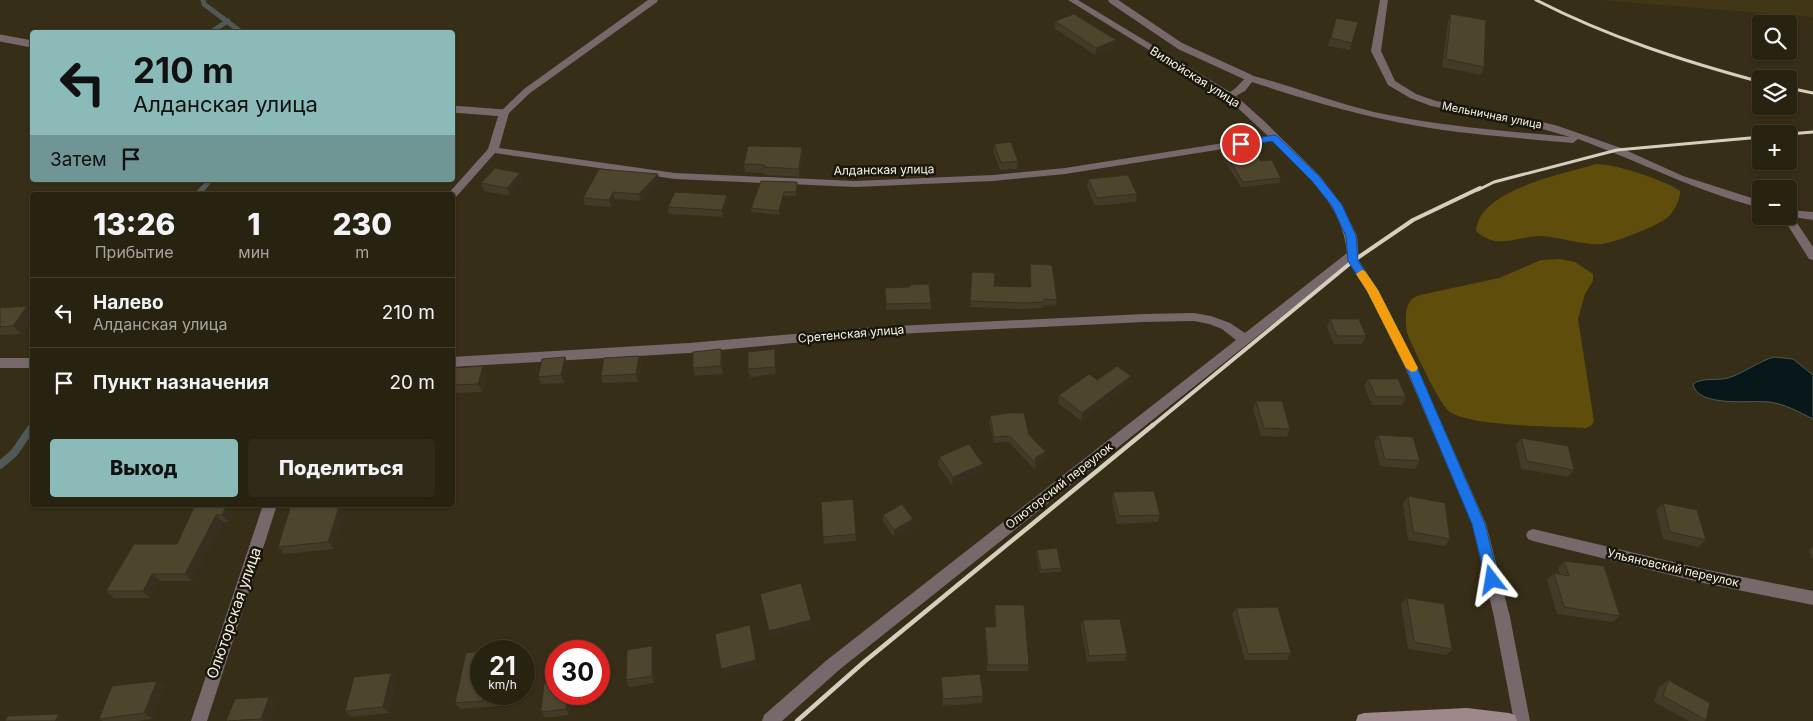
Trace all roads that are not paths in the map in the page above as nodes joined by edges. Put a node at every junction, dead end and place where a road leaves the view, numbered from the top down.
1 (654, 0) edge
2 (1072, 0) edge
3 (1112, 0) edge
4 (1384, 0) edge
5 (0, 38) edge
6 (30, 44) edge
7 (1250, 78) junction
8 (1230, 96) junction
9 (455, 109) edge
10 (504, 113) junction
11 (1274, 138) junction
12 (1590, 141) junction
13 (493, 150) junction
14 (455, 192) edge
15 (1752, 203) edge
16 (1797, 215) edge
17 (1813, 216) edge
18 (1794, 225) edge
19 (1353, 254) junction
20 (1813, 256) edge
21 (1244, 339) junction
22 (455, 362) edge
23 (0, 363) edge
24 (30, 363) edge
25 (269, 507) edge
26 (1533, 535) dead end
27 (1813, 598) edge
28 (199, 721) edge
29 (770, 721) edge
30 (1364, 721) edge
31 (1509, 721) edge
32 (1522, 721) edge

1 - 10 lane
2 - 8 street, Вилюйская улица
3 - 7 lane
4 - 12 street, Мельничная улица
5 - 6 lane
7 - 8 street
7 - 12 street
8 - 11 street, Вилюйская улица
9 - 10 lane
10 - 13 street
11 - 13 street, Алданская улица
11 - 19 street, Вилюйская улица
12 - 15 street, Мельничная улица
13 - 14 street
16 - 17 street
18 - 20 street
19 - 21 street, Олюторский переулок
19 - 32 street, Вилюйская улица
21 - 22 street, Сретенская улица
21 - 29 street, Олюторский переулок
23 - 24 street
25 - 28 street, Олюторская улица
26 - 27 street, Ульяновский переулок
30 - 31 street

